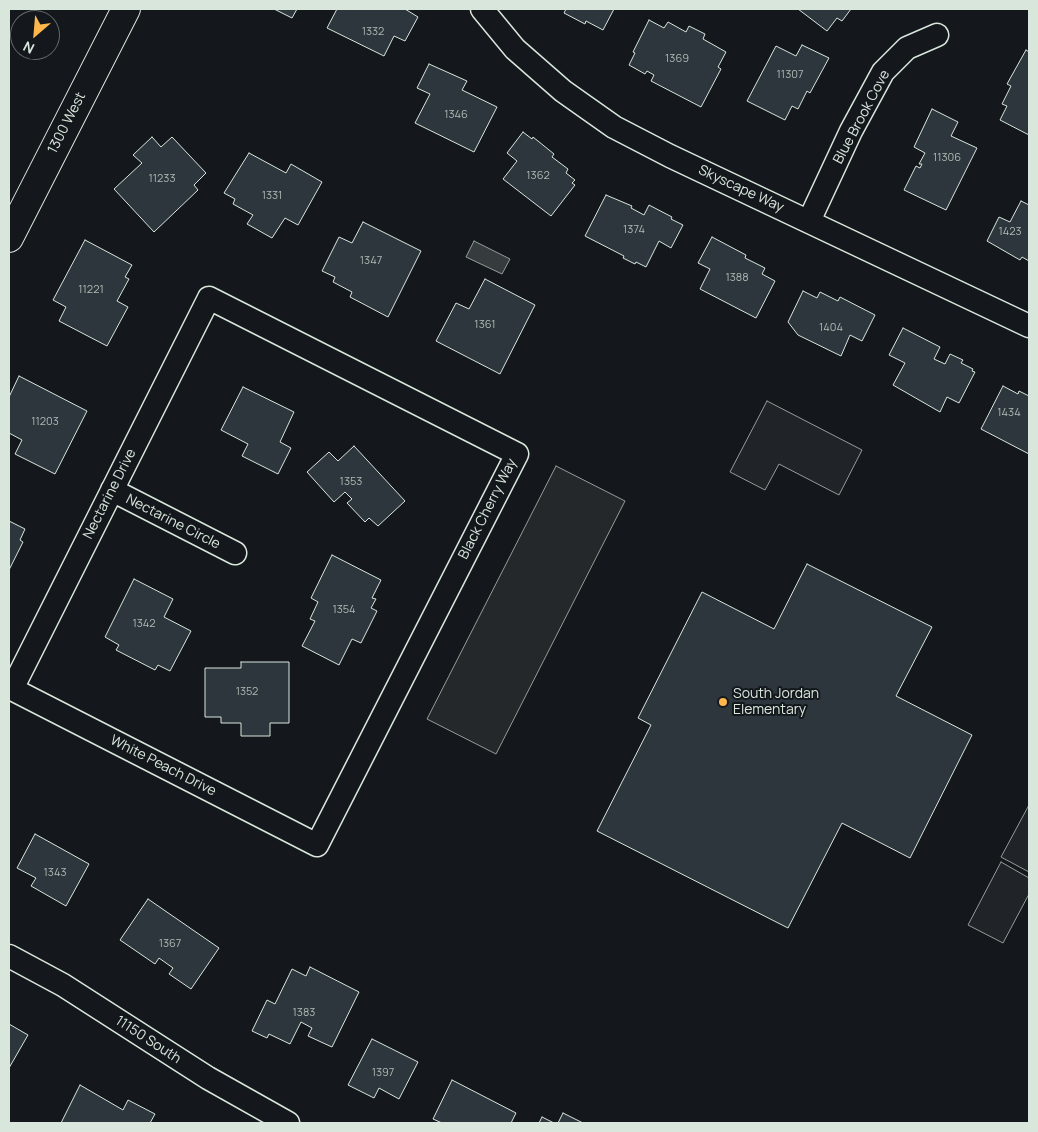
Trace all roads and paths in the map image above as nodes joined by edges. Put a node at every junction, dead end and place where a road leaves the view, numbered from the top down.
1 (126, 9) edge
2 (482, 9) edge
3 (937, 35) dead end
4 (809, 221) junction
5 (9, 238) edge
6 (209, 298) joint
7 (1029, 326) edge
8 (112, 490) junction
9 (234, 553) dead end
10 (10, 688) edge
11 (317, 845) joint
12 (9, 956) edge
13 (288, 1123) edge

1 - 5 street, 1300 West
2 - 4 street, Skyscape Way
3 - 4 street, Blue Brook Cove
4 - 7 street, Skyscape Way
6 - 8 street, Nectarine Drive
6 - 11 street, Black Cherry Way
8 - 9 street, Nectarine Circle
8 - 10 street, Nectarine Drive
10 - 11 street, White Peach Drive
12 - 13 street, 11150 South

